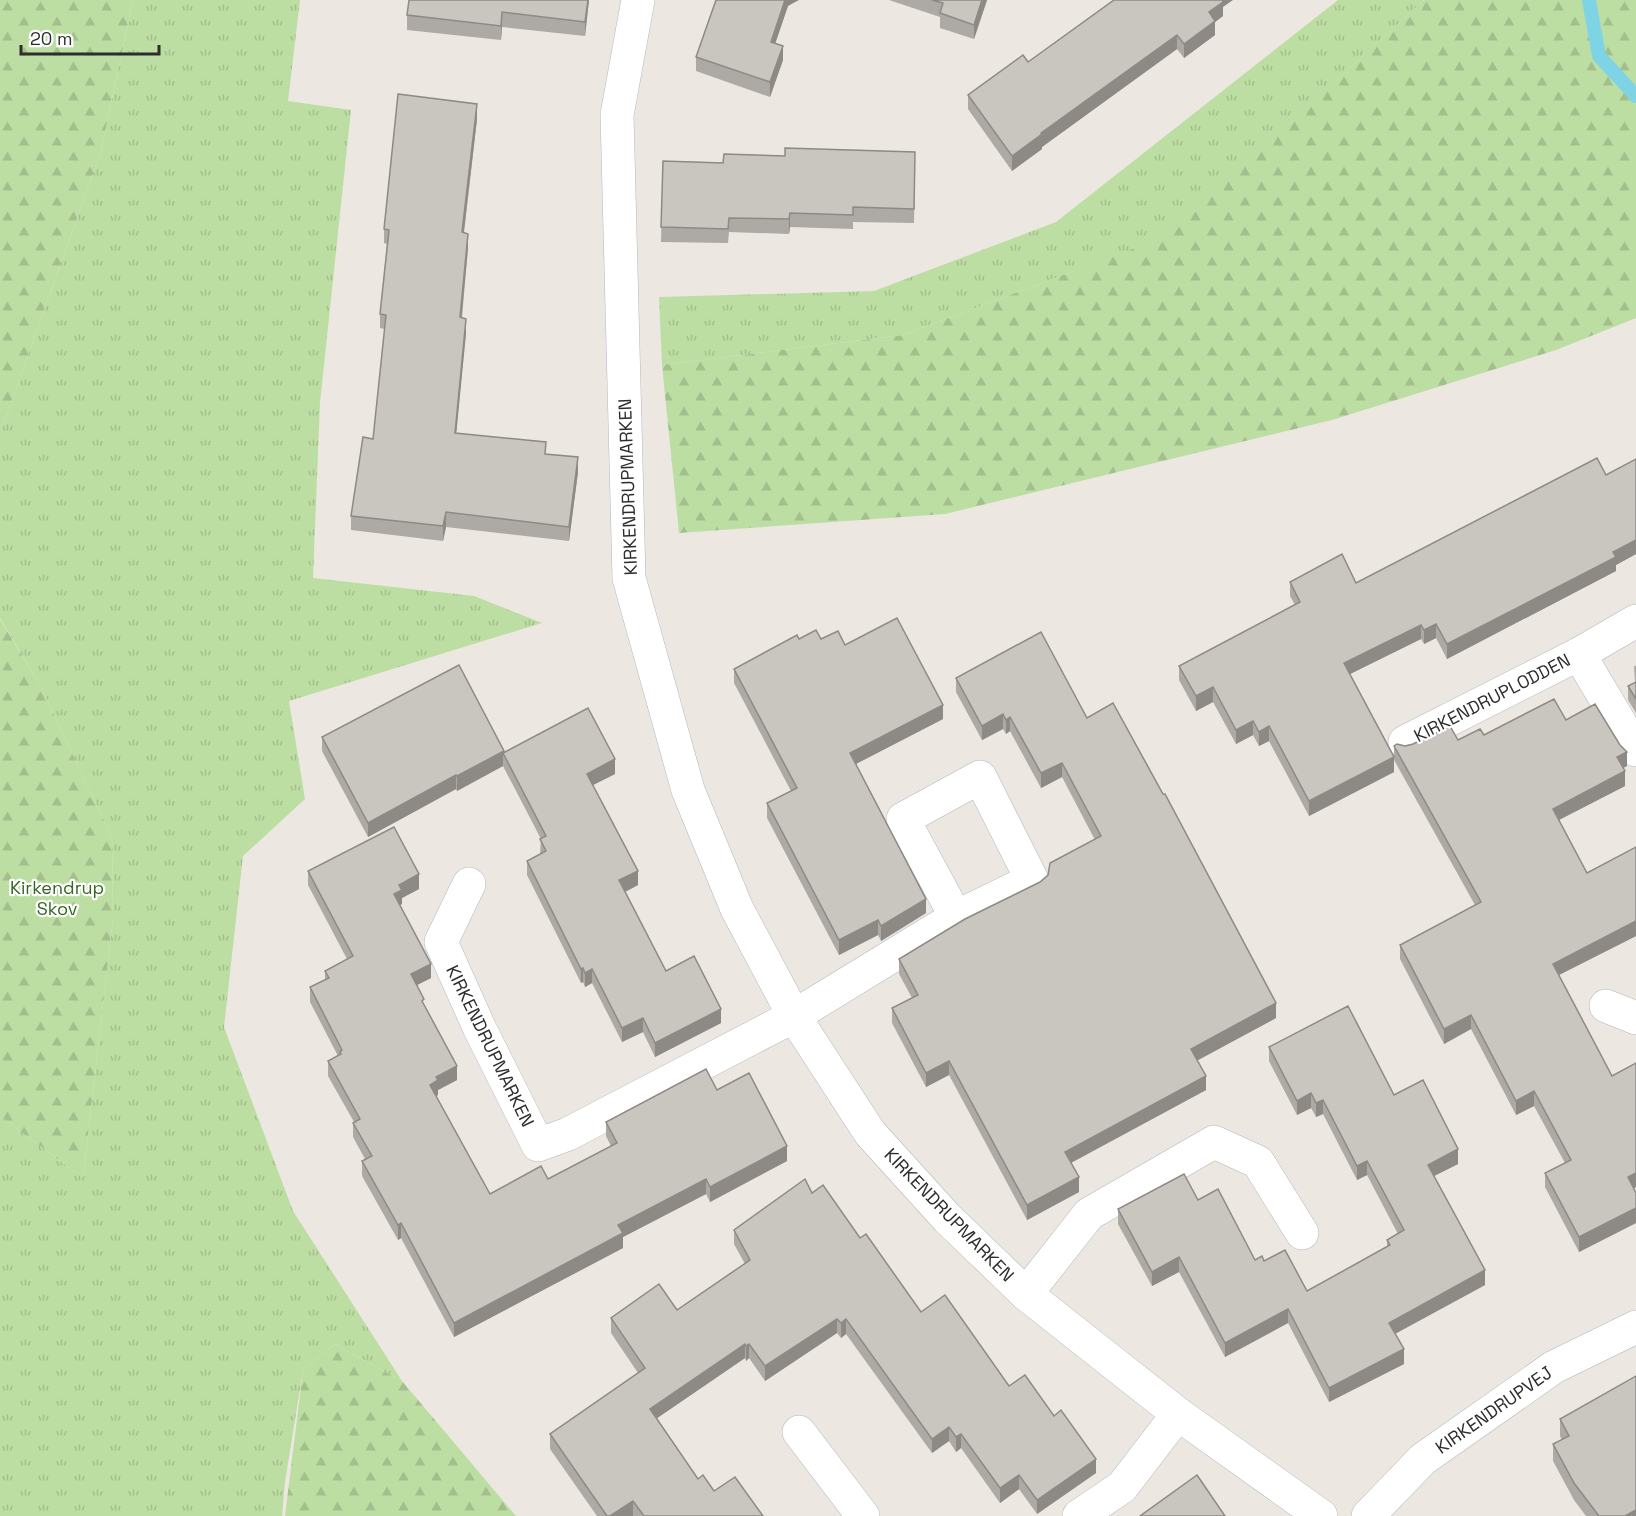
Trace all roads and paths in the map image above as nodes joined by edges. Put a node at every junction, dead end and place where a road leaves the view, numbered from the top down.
1 (638, 0) edge
2 (1636, 621) edge
3 (1579, 654) junction
4 (1404, 742) dead end
5 (1636, 750) edge
6 (469, 884) dead end
7 (956, 917) dead end
8 (1606, 1006) dead end
9 (794, 1016) junction
10 (1636, 1018) edge
11 (1302, 1233) dead end
12 (1026, 1294) junction
13 (1636, 1327) edge
14 (1178, 1414) junction
15 (799, 1432) dead end
16 (863, 1516) edge
17 (1079, 1516) edge
18 (1321, 1516) edge
19 (1368, 1516) edge

1 - 9 street, KIRKENDRUPMARKEN
2 - 3 street, KIRKENDRUPLODDEN
3 - 4 street, KIRKENDRUPLODDEN
3 - 5 street, KIRKENDRUPLODDEN
6 - 9 street, KIRKENDRUPMARKEN
7 - 9 street, KIRKENDRUPMARKEN
8 - 10 street
9 - 12 street, KIRKENDRUPMARKEN
11 - 12 street, KIRKENDRUPMARKEN
12 - 14 street, KIRKENDRUPMARKEN
13 - 19 street, KIRKENDRUPVEJ
14 - 17 street
14 - 18 street, KIRKENDRUPMARKEN
15 - 16 street

